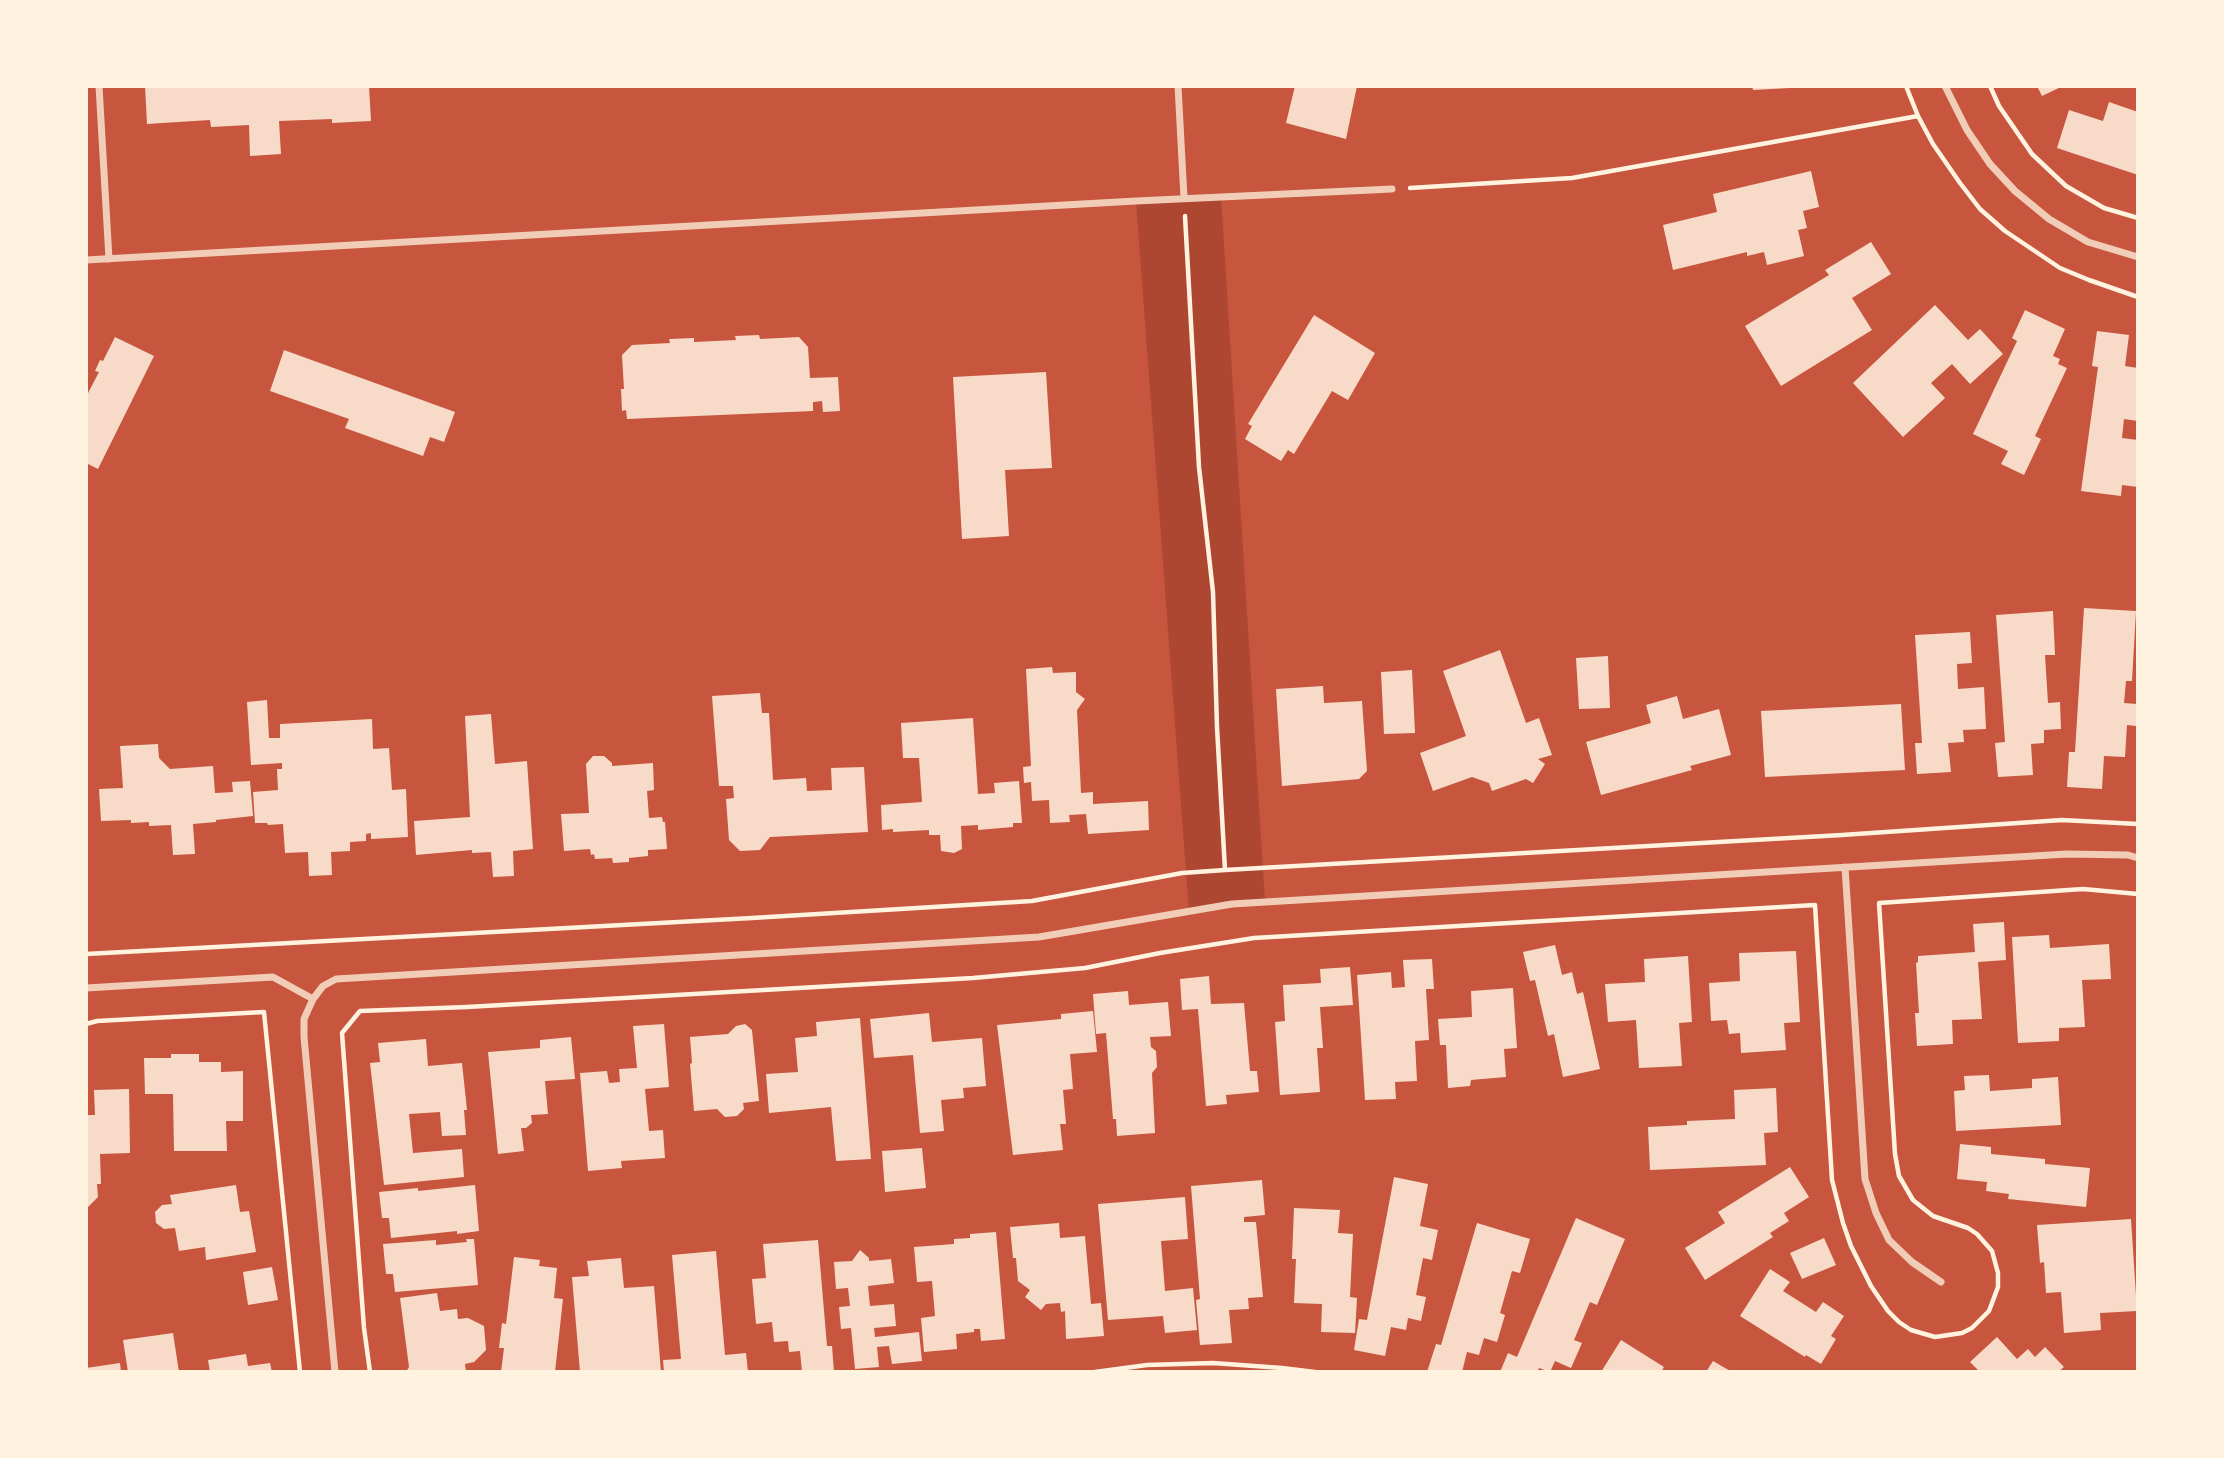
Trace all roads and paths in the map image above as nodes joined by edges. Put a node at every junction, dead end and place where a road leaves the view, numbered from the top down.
1 (99, 86) edge
2 (1178, 86) edge
3 (1906, 86) edge
4 (1945, 86) edge
5 (1990, 86) edge
6 (1918, 116) junction
7 (1392, 189) joint
8 (1184, 198) junction
9 (2138, 218) edge
10 (2138, 257) edge
11 (109, 259) junction
12 (86, 260) edge
13 (2138, 297) edge
14 (2138, 824) edge
15 (2138, 858) edge
16 (1845, 867) junction
17 (1225, 870) junction
18 (2138, 894) edge
19 (1879, 902) dead end
20 (1815, 905) dead end
21 (86, 954) edge
22 (86, 988) edge
23 (313, 999) junction
24 (86, 1024) edge
25 (1941, 1282) dead end
26 (300, 1372) edge
27 (335, 1372) edge
28 (370, 1372) edge
29 (1095, 1372) edge
30 (1315, 1372) edge

1 - 11 street
2 - 8 street
3 - 6 path
4 - 10 street
5 - 9 path
6 - 7 path
6 - 13 path
7 - 8 street
8 - 11 street
8 - 17 path
11 - 12 street
14 - 17 path
15 - 16 street
16 - 23 street
16 - 25 street
17 - 21 path
18 - 19 path
20 - 28 path
22 - 23 street
23 - 27 street
24 - 26 path
29 - 30 path

